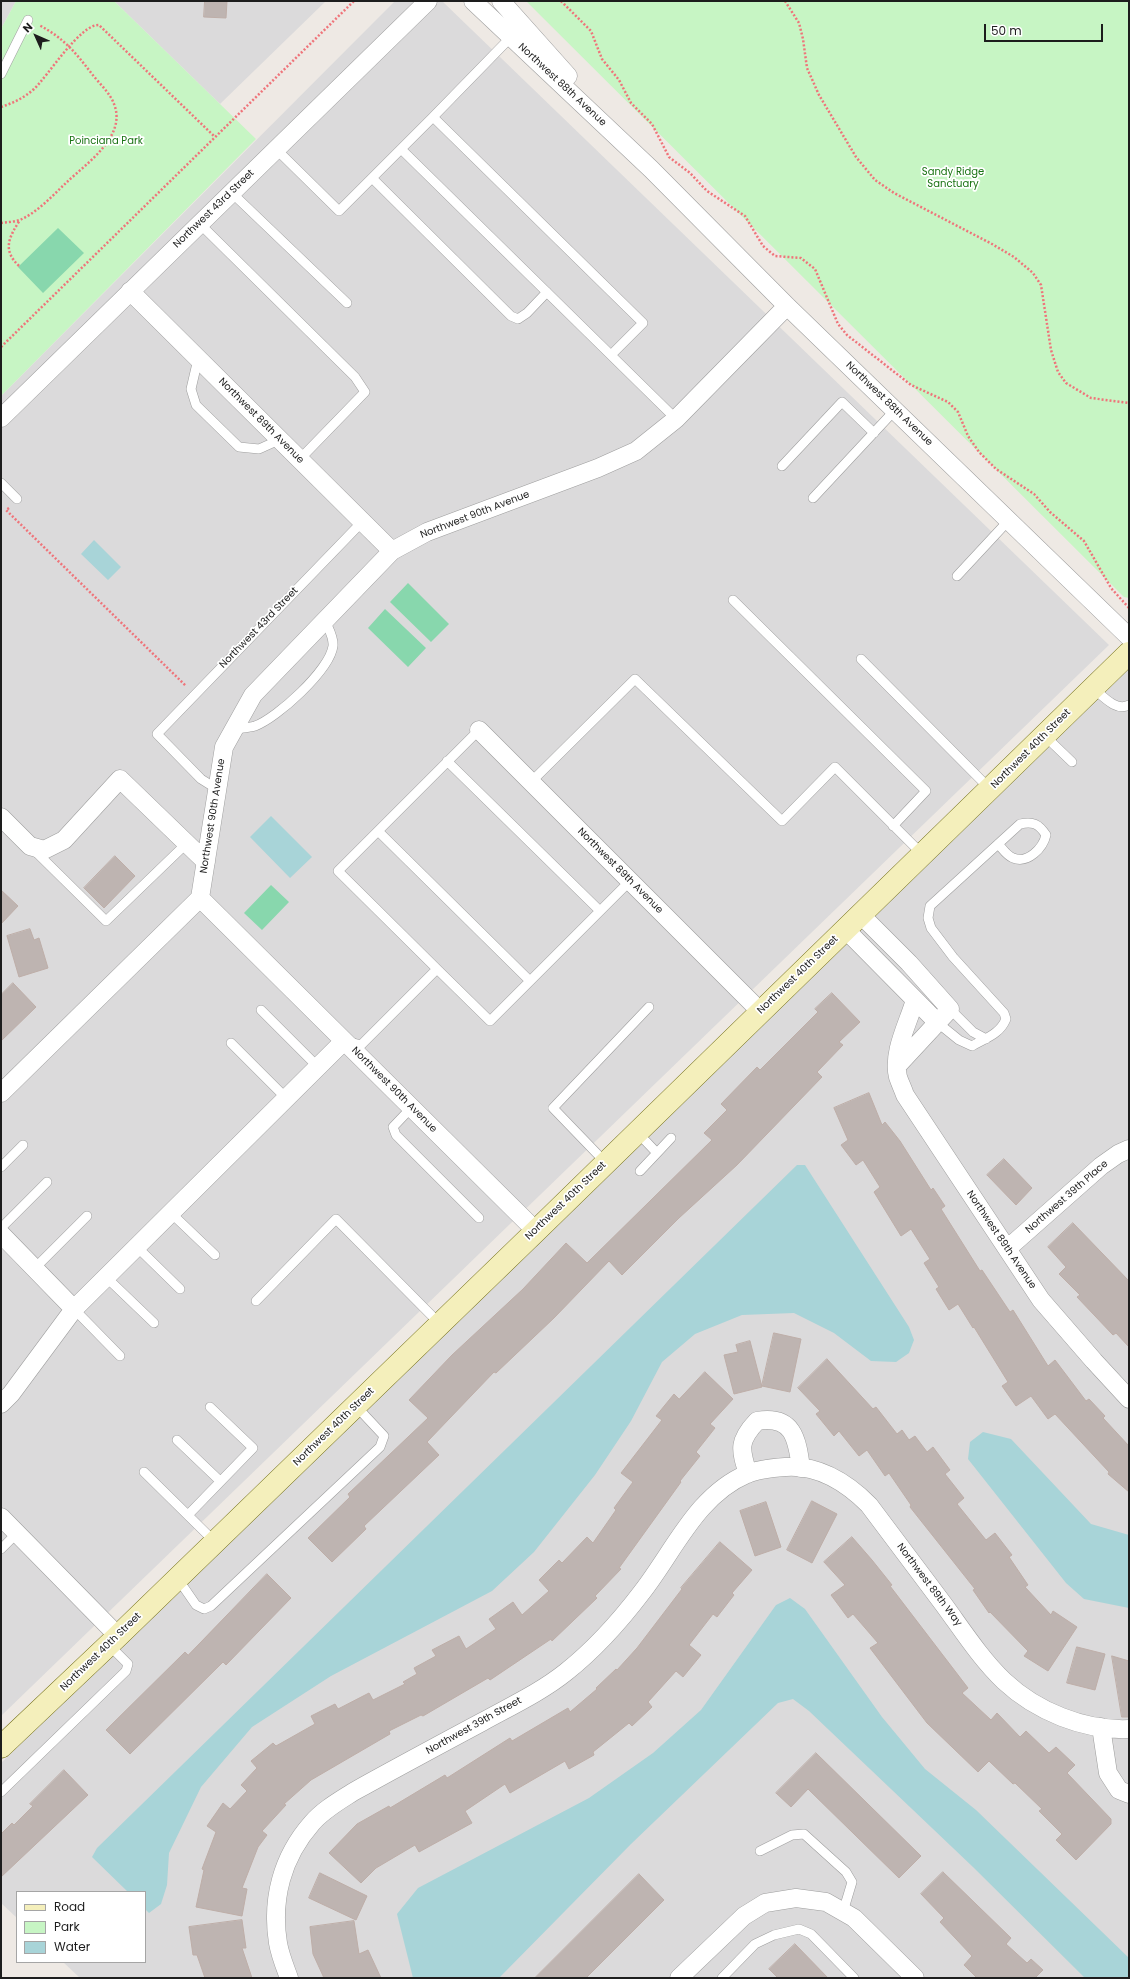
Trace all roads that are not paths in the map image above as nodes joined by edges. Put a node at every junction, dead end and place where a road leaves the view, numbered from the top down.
1 (428, 1) edge
2 (473, 1) edge
3 (501, 1) edge
4 (28, 20) road end
5 (511, 36) junction
6 (1, 74) edge
7 (433, 117) junction
8 (276, 149) junction
9 (401, 149) junction
10 (651, 169) junction
11 (372, 178) junction
12 (232, 193) junction
13 (200, 224) junction
14 (130, 291) junction
15 (547, 292) junction
16 (347, 304) dead end
17 (787, 306) junction
18 (611, 355) junction
19 (198, 359) junction
20 (896, 410) junction
21 (1, 418) edge
22 (676, 419) junction
23 (874, 433) junction
24 (279, 440) junction
25 (299, 460) junction
26 (782, 466) dead end
27 (1, 483) edge
28 (813, 498) dead end
29 (17, 499) road end
30 (1009, 520) junction
31 (362, 522) junction
32 (392, 551) junction
33 (956, 576) dead end
34 (733, 600) dead end
35 (325, 620) junction
36 (1129, 637) edge
37 (1129, 653) edge
38 (860, 659) dead end
39 (1093, 688) junction
40 (1129, 705) edge
41 (233, 729) junction
42 (479, 730) joint
43 (1044, 736) junction
44 (447, 761) junction
45 (1072, 762) dead end
46 (531, 782) junction
47 (217, 789) junction
48 (990, 789) junction
49 (1, 817) edge
50 (893, 826) junction
51 (378, 831) junction
52 (187, 843) junction
53 (998, 844) junction
54 (30, 846) junction
55 (922, 854) junction
56 (206, 862) junction
57 (630, 881) junction
58 (200, 898) junction
59 (600, 911) junction
60 (860, 914) junction
61 (845, 929) junction
62 (437, 970) junction
63 (530, 981) junction
64 (915, 1000) junction
65 (649, 1007) dead end
66 (950, 1009) junction
67 (261, 1010) dead end
68 (761, 1012) junction
69 (938, 1023) junction
70 (986, 1038) junction
71 (344, 1041) junction
72 (231, 1043) dead end
73 (898, 1065) junction
74 (318, 1067) junction
75 (1, 1093) edge
76 (286, 1098) junction
77 (412, 1107) junction
78 (637, 1132) junction
79 (671, 1138) dead end
80 (23, 1145) dead end
81 (1129, 1149) edge
82 (657, 1153) junction
83 (606, 1163) junction
84 (1, 1167) edge
85 (640, 1171) dead end
86 (47, 1182) dead end
87 (171, 1213) junction
88 (87, 1216) dead end
89 (479, 1218) dead end
90 (1, 1228) edge
91 (536, 1231) junction
92 (1, 1234) edge
93 (137, 1247) junction
94 (1007, 1249) junction
95 (215, 1255) dead end
96 (34, 1269) junction
97 (106, 1277) junction
98 (180, 1289) dead end
99 (256, 1301) dead end
100 (74, 1309) junction
101 (154, 1323) dead end
102 (440, 1324) junction
103 (120, 1356) dead end
104 (1129, 1399) edge
105 (1, 1404) edge
106 (356, 1406) junction
107 (210, 1407) dead end
108 (177, 1440) dead end
109 (801, 1468) junction
110 (144, 1472) dead end
111 (748, 1474) junction
112 (220, 1481) junction
113 (728, 1484) joint
114 (188, 1515) junction
115 (1, 1517) edge
116 (17, 1533) junction
117 (215, 1542) junction
118 (1, 1549) edge
119 (178, 1579) junction
120 (114, 1641) junction
121 (1101, 1727) junction
122 (1127, 1729) edge
123 (1, 1747) edge
124 (1, 1792) edge
125 (1129, 1794) edge
126 (760, 1851) dead end
127 (842, 1912) junction
128 (911, 1977) edge
129 (289, 1978) edge
130 (679, 1978) edge
131 (722, 1978) edge
132 (854, 1978) edge

1 - 8 street, Northwest 43rd Street
2 - 5 street, Northwest 88th Avenue
3 - 10 street, Northwest 88th Avenue
4 - 6 lane
5 - 7 lane
5 - 10 street, Northwest 88th Avenue
7 - 9 lane
7 - 18 lane
8 - 11 lane
8 - 12 street, Northwest 43rd Street
9 - 11 lane
9 - 15 lane
10 - 17 street, Northwest 88th Avenue
11 - 15 lane
12 - 13 street, Northwest 43rd Street
12 - 16 lane
13 - 14 street, Northwest 43rd Street
13 - 25 lane
14 - 19 street, Northwest 89th Avenue
14 - 21 street, Northwest 43rd Street
15 - 18 lane
17 - 20 street, Northwest 88th Avenue
17 - 22 street, Northwest 90th Avenue
18 - 22 lane
19 - 24 street, Northwest 89th Avenue
19 - 24 lane
20 - 23 lane
20 - 30 street, Northwest 88th Avenue
22 - 32 street, Northwest 90th Avenue
23 - 26 lane
23 - 28 lane
24 - 25 street, Northwest 89th Avenue
25 - 31 street, Northwest 89th Avenue
27 - 29 lane
30 - 33 lane
30 - 36 street, Northwest 88th Avenue
31 - 32 street, Northwest 89th Avenue
31 - 47 lane, Northwest 43rd Street
32 - 35 street, Northwest 90th Avenue
34 - 50 lane
35 - 41 street, Northwest 90th Avenue
35 - 41 lane
37 - 39 street, Northwest 40th Street
38 - 48 lane
39 - 40 lane
39 - 43 street, Northwest 40th Street
41 - 47 street, Northwest 90th Avenue
42 - 44 lane
42 - 46 street, Northwest 89th Avenue
43 - 45 lane
43 - 48 street, Northwest 40th Street
44 - 51 lane
44 - 59 lane
46 - 50 lane
46 - 57 street, Northwest 89th Avenue
47 - 56 street, Northwest 90th Avenue
48 - 55 street, Northwest 40th Street
49 - 54 street
50 - 55 lane
51 - 62 lane
51 - 63 lane
52 - 54 street
52 - 54 lane
52 - 56 street
53 - 53 lane
53 - 70 lane
55 - 60 street, Northwest 40th Street
56 - 58 street, Northwest 90th Avenue
57 - 59 lane
57 - 68 street, Northwest 89th Avenue
58 - 71 street, Northwest 90th Avenue
58 - 75 street
59 - 63 lane
60 - 61 street, Northwest 40th Street
60 - 66 street
61 - 64 street
61 - 68 street, Northwest 40th Street
62 - 63 lane
62 - 71 lane
64 - 69 street
64 - 73 street, Northwest 89th Avenue
65 - 83 lane
66 - 69 street
66 - 70 lane
67 - 74 lane
68 - 78 street, Northwest 40th Street
69 - 70 lane
69 - 73 street
71 - 74 street
71 - 77 street, Northwest 90th Avenue
72 - 76 lane
73 - 94 street, Northwest 89th Avenue
74 - 76 street
76 - 87 street
77 - 89 lane
77 - 91 street, Northwest 90th Avenue
78 - 82 lane
78 - 83 street, Northwest 40th Street
79 - 82 lane
80 - 84 lane
81 - 94 street, Northwest 39th Place
82 - 85 lane
83 - 91 street, Northwest 40th Street
86 - 90 lane
87 - 93 street
87 - 95 lane
88 - 96 lane
91 - 102 street, Northwest 40th Street
92 - 96 street
93 - 97 street
93 - 98 lane
94 - 104 street, Northwest 89th Avenue
96 - 100 street
97 - 100 street
97 - 101 lane
99 - 102 lane
100 - 103 lane
100 - 105 street
102 - 106 street, Northwest 40th Street
106 - 117 street, Northwest 40th Street
106 - 119 lane
107 - 112 lane
108 - 112 lane
109 - 111 street, Northwest 89th Way
109 - 111 street
109 - 121 street, Northwest 89th Way
110 - 114 lane
111 - 113 street, Northwest 89th Way
112 - 114 lane
113 - 129 street, Northwest 39th Street
114 - 117 lane
115 - 116 street
116 - 118 lane
116 - 120 street
117 - 119 street, Northwest 40th Street
119 - 120 street, Northwest 40th Street
120 - 123 street, Northwest 40th Street
120 - 124 lane
121 - 122 street, Northwest 89th Way
121 - 125 street
126 - 127 lane
127 - 128 street
127 - 130 street
131 - 132 lane

